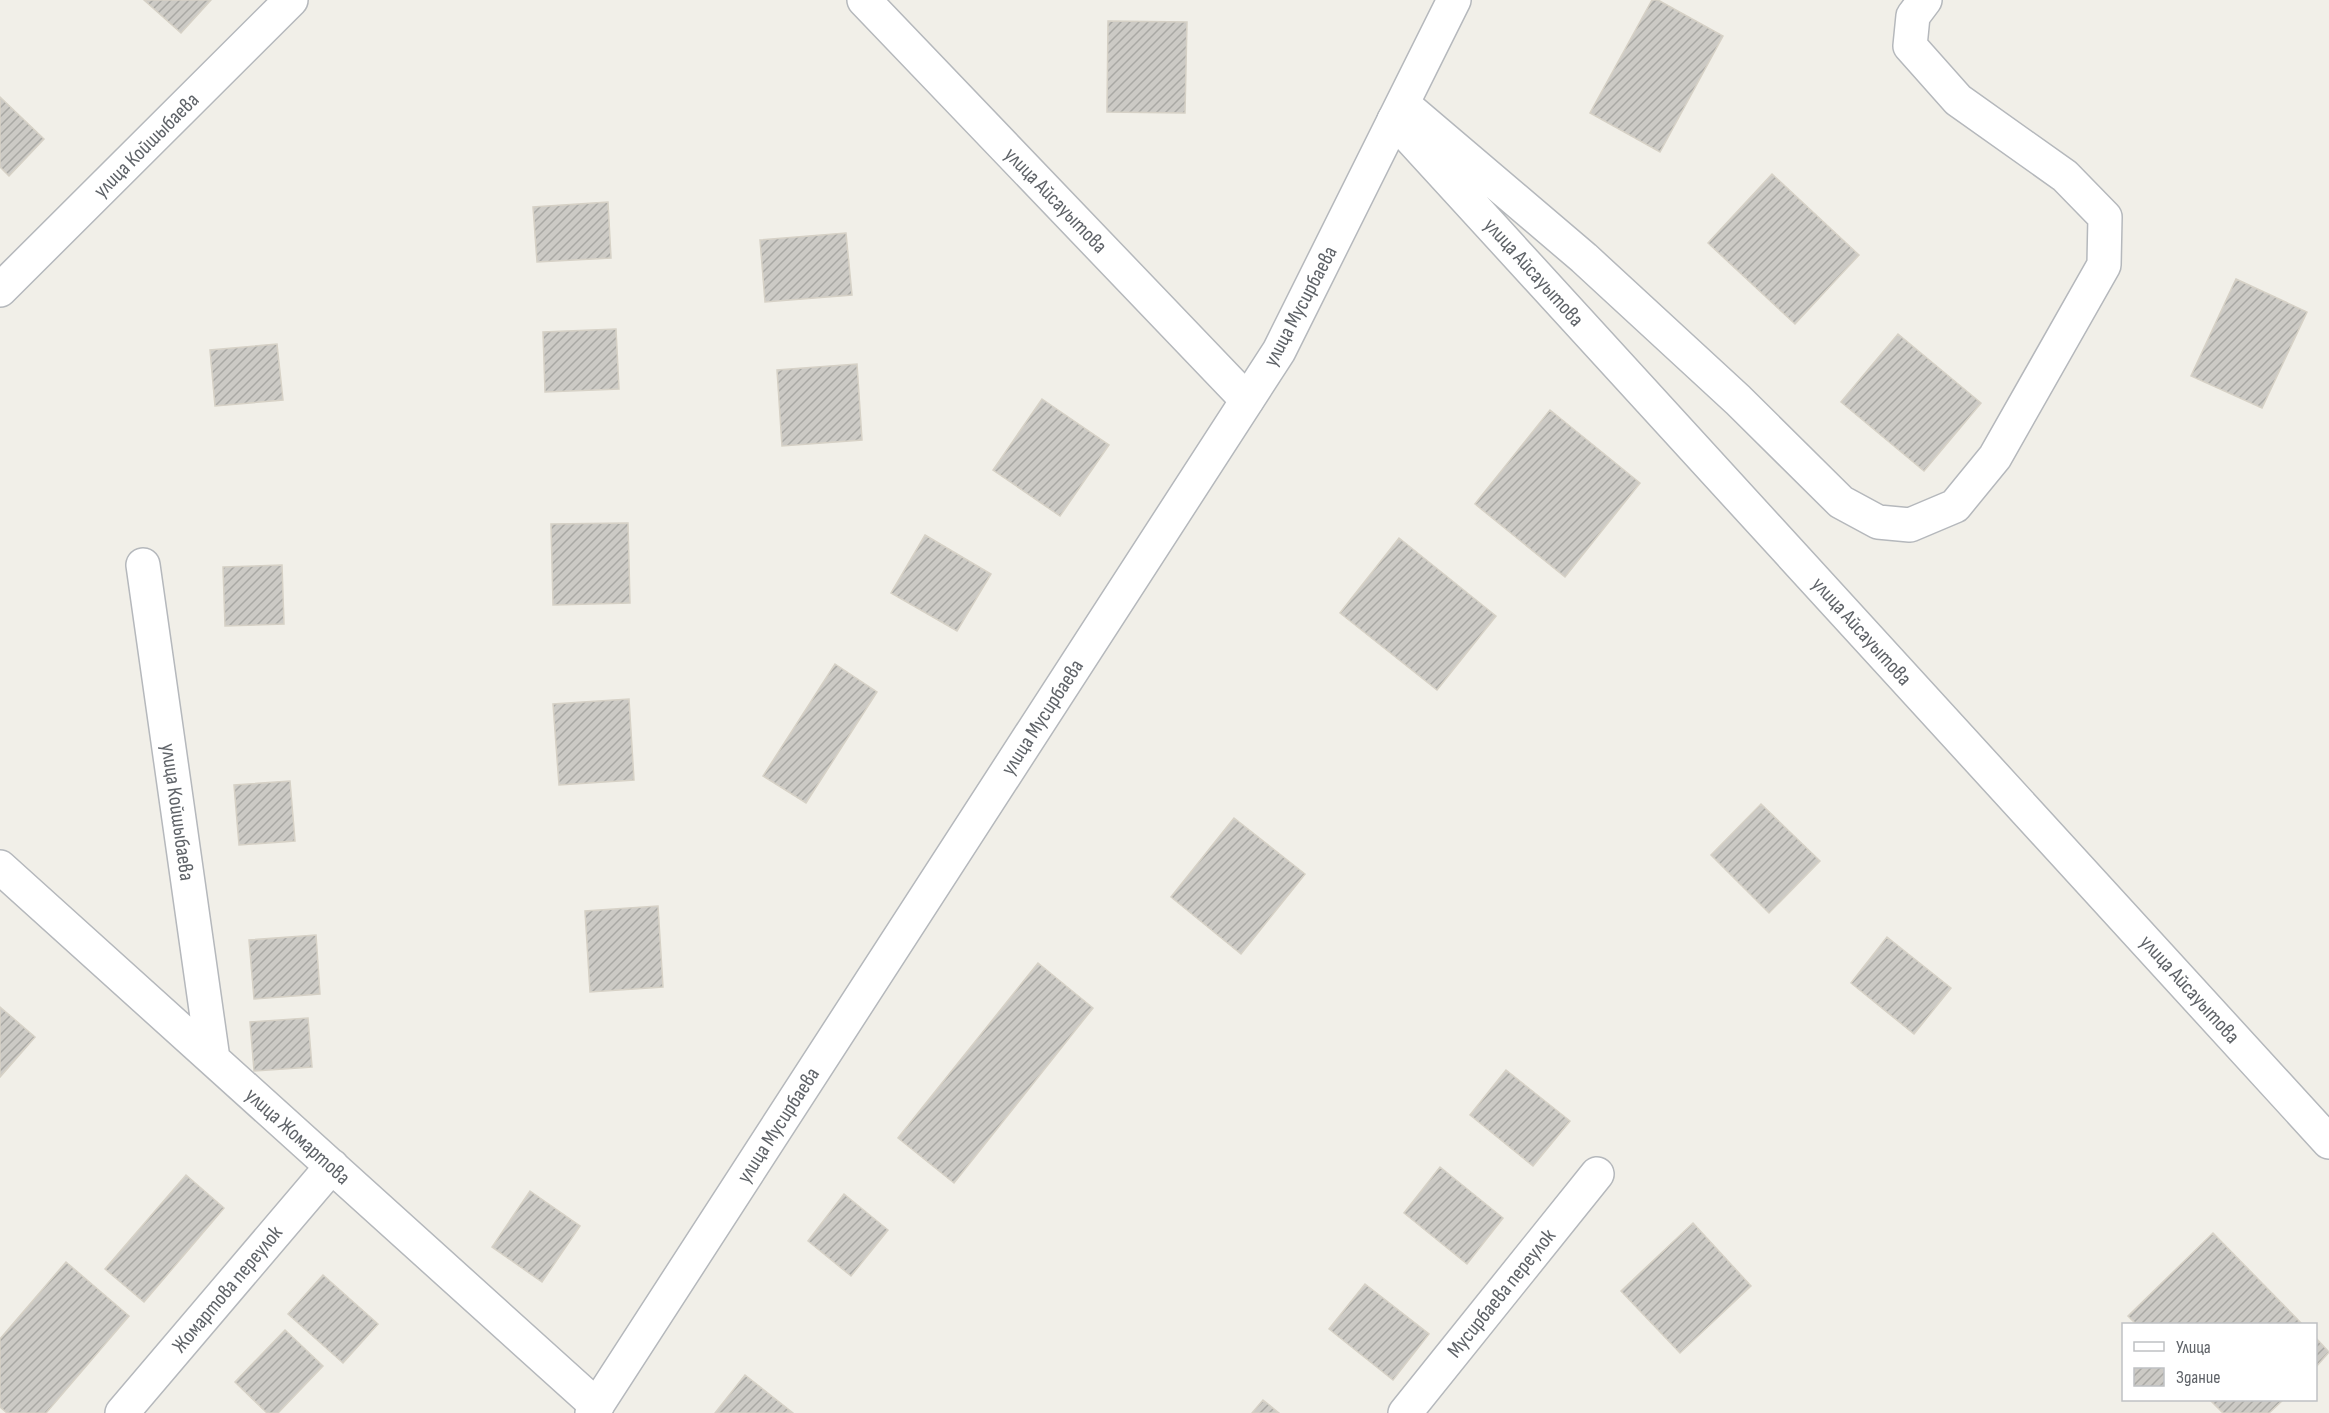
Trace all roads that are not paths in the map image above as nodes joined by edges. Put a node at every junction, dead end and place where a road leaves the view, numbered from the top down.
1 (291, 0) edge
2 (864, 0) edge
3 (1925, 0) edge
4 (1446, 4) edge
5 (1398, 112) junction
6 (0, 290) edge
7 (1247, 400) junction
8 (142, 565) dead end
9 (0, 867) edge
10 (213, 1059) junction
11 (2329, 1142) edge
12 (332, 1166) junction
13 (1597, 1174) dead end
14 (594, 1409) edge
15 (122, 1413) edge
16 (1405, 1413) edge

1 - 6 street, улица Койшыбаева
2 - 7 street, улица Айсауытова
3 - 5 street
4 - 5 street, улица Мусирбаева
5 - 7 street, улица Мусирбаева
5 - 11 street, улица Айсауытова
7 - 14 street, улица Мусирбаева
8 - 10 street, улица Койшыбаева
9 - 10 street, улица Жомартова
10 - 12 street, улица Жомартова
12 - 14 street, улица Жомартова
12 - 15 street, Жомартова переулок
13 - 16 street, Мусирбаева переулок

